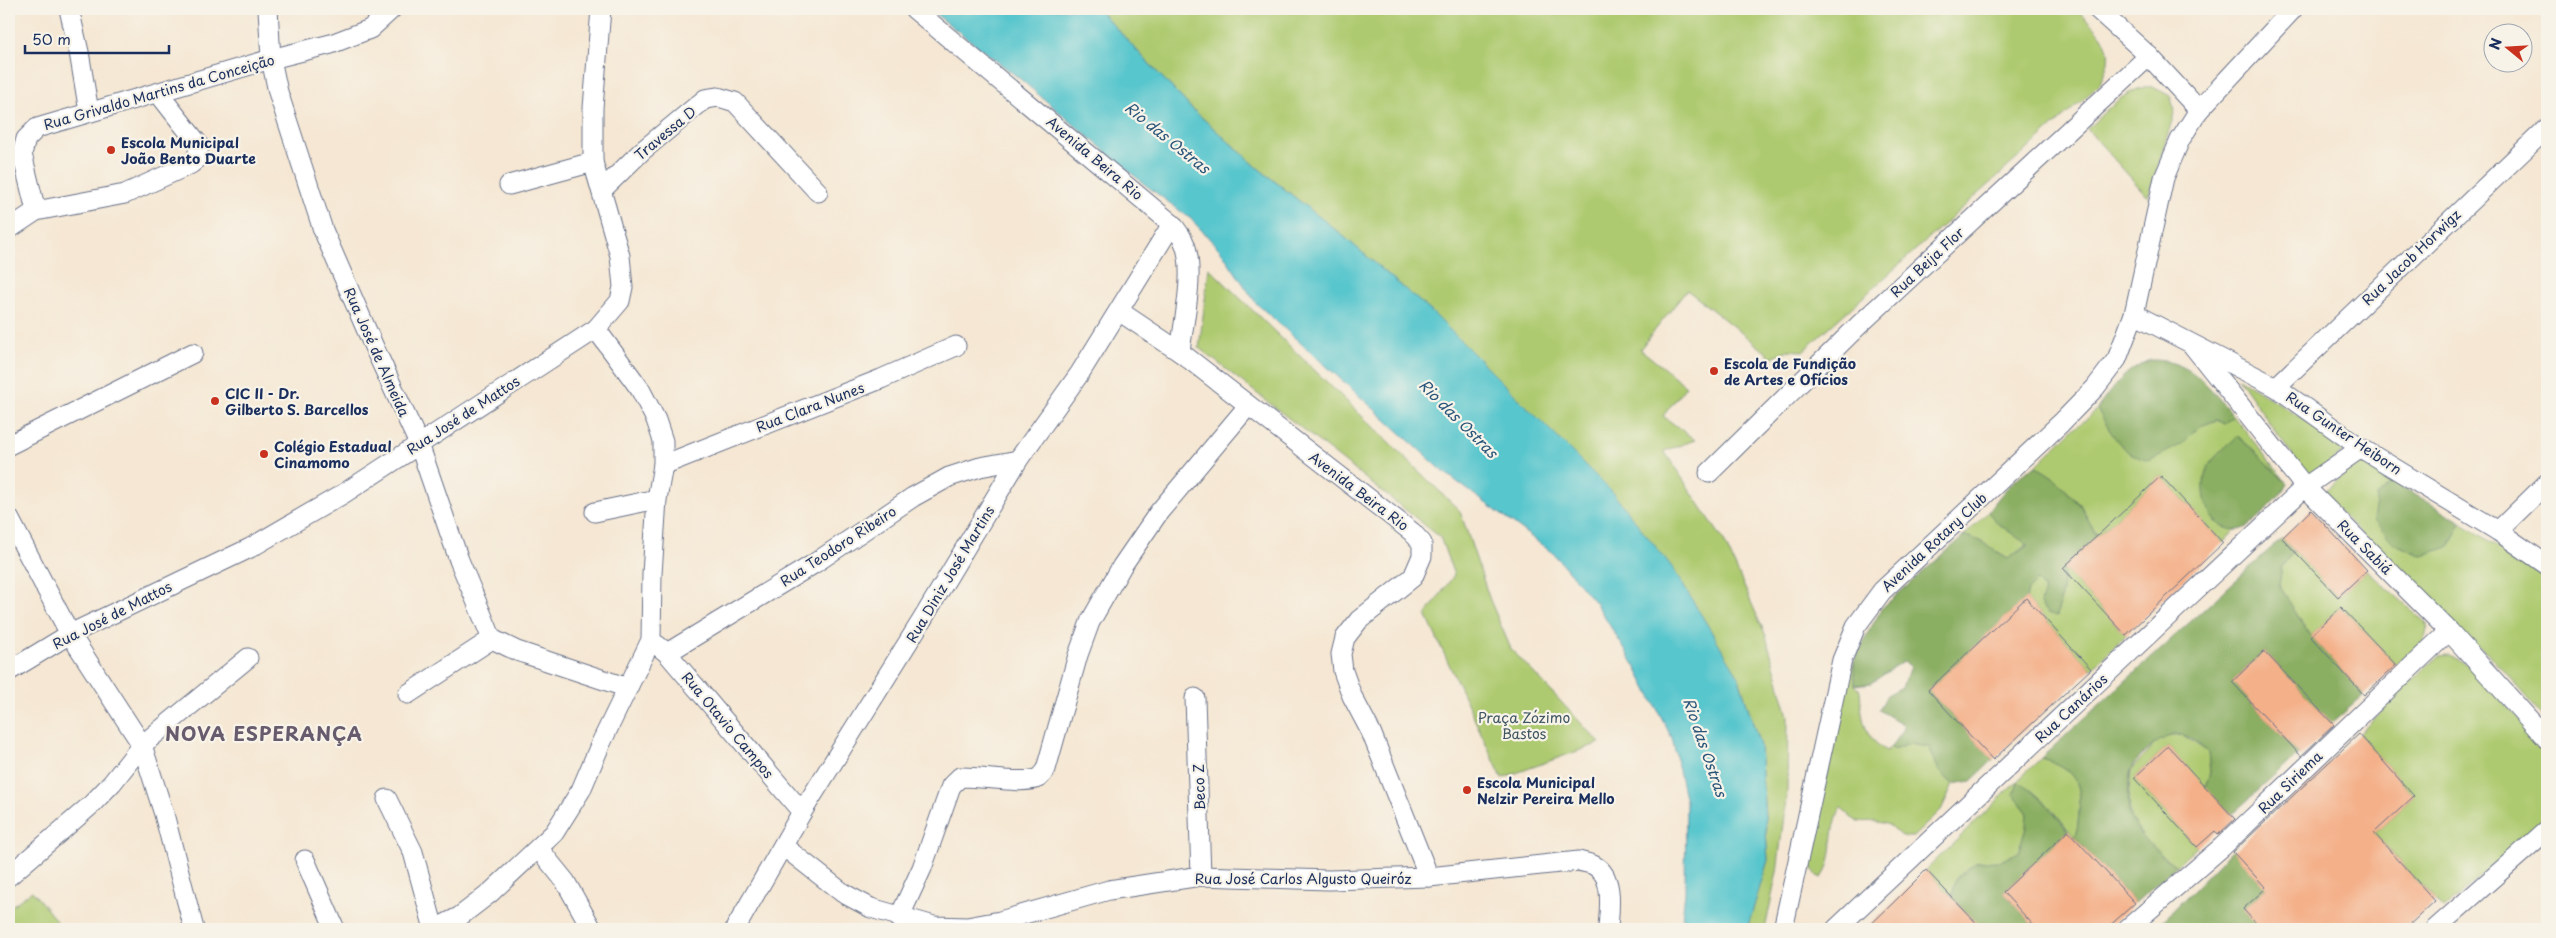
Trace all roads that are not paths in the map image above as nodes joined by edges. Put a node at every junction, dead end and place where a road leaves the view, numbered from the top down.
1 (69, 9) edge
2 (268, 9) edge
3 (392, 9) edge
4 (601, 9) edge
5 (914, 9) edge
6 (2098, 9) edge
7 (2292, 9) edge
8 (2149, 56) junction
9 (271, 59) junction
10 (159, 94) junction
11 (2199, 110) junction
12 (89, 112) junction
13 (2547, 128) edge
14 (593, 162) junction
15 (508, 185) dead end
16 (602, 190) junction
17 (818, 192) dead end
18 (36, 211) junction
19 (1172, 224) junction
20 (9, 229) edge
21 (1119, 311) junction
22 (2134, 314) junction
23 (596, 329) junction
24 (956, 346) dead end
25 (2193, 346) junction
26 (1180, 352) junction
27 (193, 354) dead end
28 (2276, 387) junction
29 (1248, 406) junction
30 (420, 444) junction
31 (9, 445) edge
32 (2361, 448) junction
33 (1018, 460) junction
34 (663, 464) junction
35 (1710, 472) dead end
36 (2547, 483) edge
37 (2305, 488) junction
38 (657, 499) junction
39 (594, 512) dead end
40 (9, 518) edge
41 (2498, 531) junction
42 (2547, 565) edge
43 (2449, 631) junction
44 (70, 634) junction
45 (492, 638) junction
46 (651, 640) junction
47 (667, 653) junction
48 (248, 658) dead end
49 (9, 671) edge
50 (628, 688) junction
51 (408, 694) dead end
52 (1195, 698) dead end
53 (2547, 739) edge
54 (142, 745) junction
55 (387, 799) dead end
56 (802, 812) junction
57 (2547, 830) edge
58 (783, 846) junction
59 (539, 850) junction
60 (304, 860) dead end
61 (9, 876) edge
62 (1201, 876) junction
63 (1428, 877) junction
64 (899, 918) junction
65 (194, 929) edge
66 (335, 929) edge
67 (434, 929) edge
68 (592, 929) edge
69 (735, 929) edge
70 (1608, 929) edge
71 (1783, 929) edge
72 (1836, 929) edge
73 (2127, 929) edge
74 (2435, 929) edge

1 - 12 street
2 - 9 street, Rua José de Almeida
3 - 9 street, Rua Grivaldo Martins da Conceição
4 - 14 street, Rua José de Mattos
5 - 19 street, Avenida Beira Rio
6 - 8 street
7 - 11 street, Avenida Rotary Club
8 - 11 street
8 - 35 street, Rua Beija Flor
9 - 10 street, Rua Grivaldo Martins da Conceição
9 - 30 street, Rua José de Almeida
10 - 12 street, Rua Grivaldo Martins da Conceição
10 - 18 street
11 - 22 street, Avenida Rotary Club
12 - 18 street, Rua Grivaldo Martins da Conceição
13 - 28 street, Rua Jacob Horwigz
14 - 15 street
14 - 16 street, Rua José de Mattos
16 - 17 street, Travessa D
16 - 23 street, Rua José de Mattos
18 - 20 street
19 - 21 street, Rua Diniz José Martins
19 - 26 street, Avenida Beira Rio
21 - 26 street, Avenida Beira Rio
21 - 33 street, Rua Diniz José Martins
22 - 25 street, Rua Gunter Heiborn
22 - 71 street, Avenida Rotary Club
23 - 30 street, Rua José de Mattos
23 - 34 street
24 - 34 street, Rua Clara Nunes
25 - 28 street, Rua Gunter Heiborn
25 - 37 street, Rua Sabiá
26 - 29 street, Avenida Beira Rio
27 - 31 street
28 - 32 street, Rua Gunter Heiborn
29 - 63 street, Avenida Beira Rio
29 - 64 street
30 - 44 street, Rua José de Mattos
30 - 45 street, Rua José de Almeida
32 - 37 street, Rua Canários
32 - 41 street, Rua Gunter Heiborn
33 - 47 street, Rua Teodoro Ribeiro
33 - 56 street, Rua Diniz José Martins
34 - 38 street
36 - 41 street
37 - 43 street, Rua Sabiá
37 - 72 street, Rua Canários
38 - 39 street
38 - 46 street
40 - 44 street
41 - 42 street, Rua Gunter Heiborn
43 - 53 street, Rua Sabiá
43 - 73 street, Rua Siriema
44 - 49 street, Rua José de Mattos
44 - 54 street
45 - 50 street
45 - 51 street
46 - 47 street, Rua Otavio Campos
46 - 50 street
47 - 56 street, Rua Otavio Campos
48 - 54 street
50 - 59 street
52 - 62 street, Beco Z
54 - 61 street
54 - 65 street
55 - 67 street
56 - 58 street, Rua Diniz José Martins
57 - 74 street
58 - 64 street, Rua José Carlos Algusto Queiróz
58 - 69 street, Rua Diniz José Martins
59 - 67 street
59 - 68 street
60 - 66 street
62 - 63 street, Rua José Carlos Algusto Queiróz
62 - 64 street, Rua José Carlos Algusto Queiróz
63 - 70 street, Rua José Carlos Algusto Queiróz

